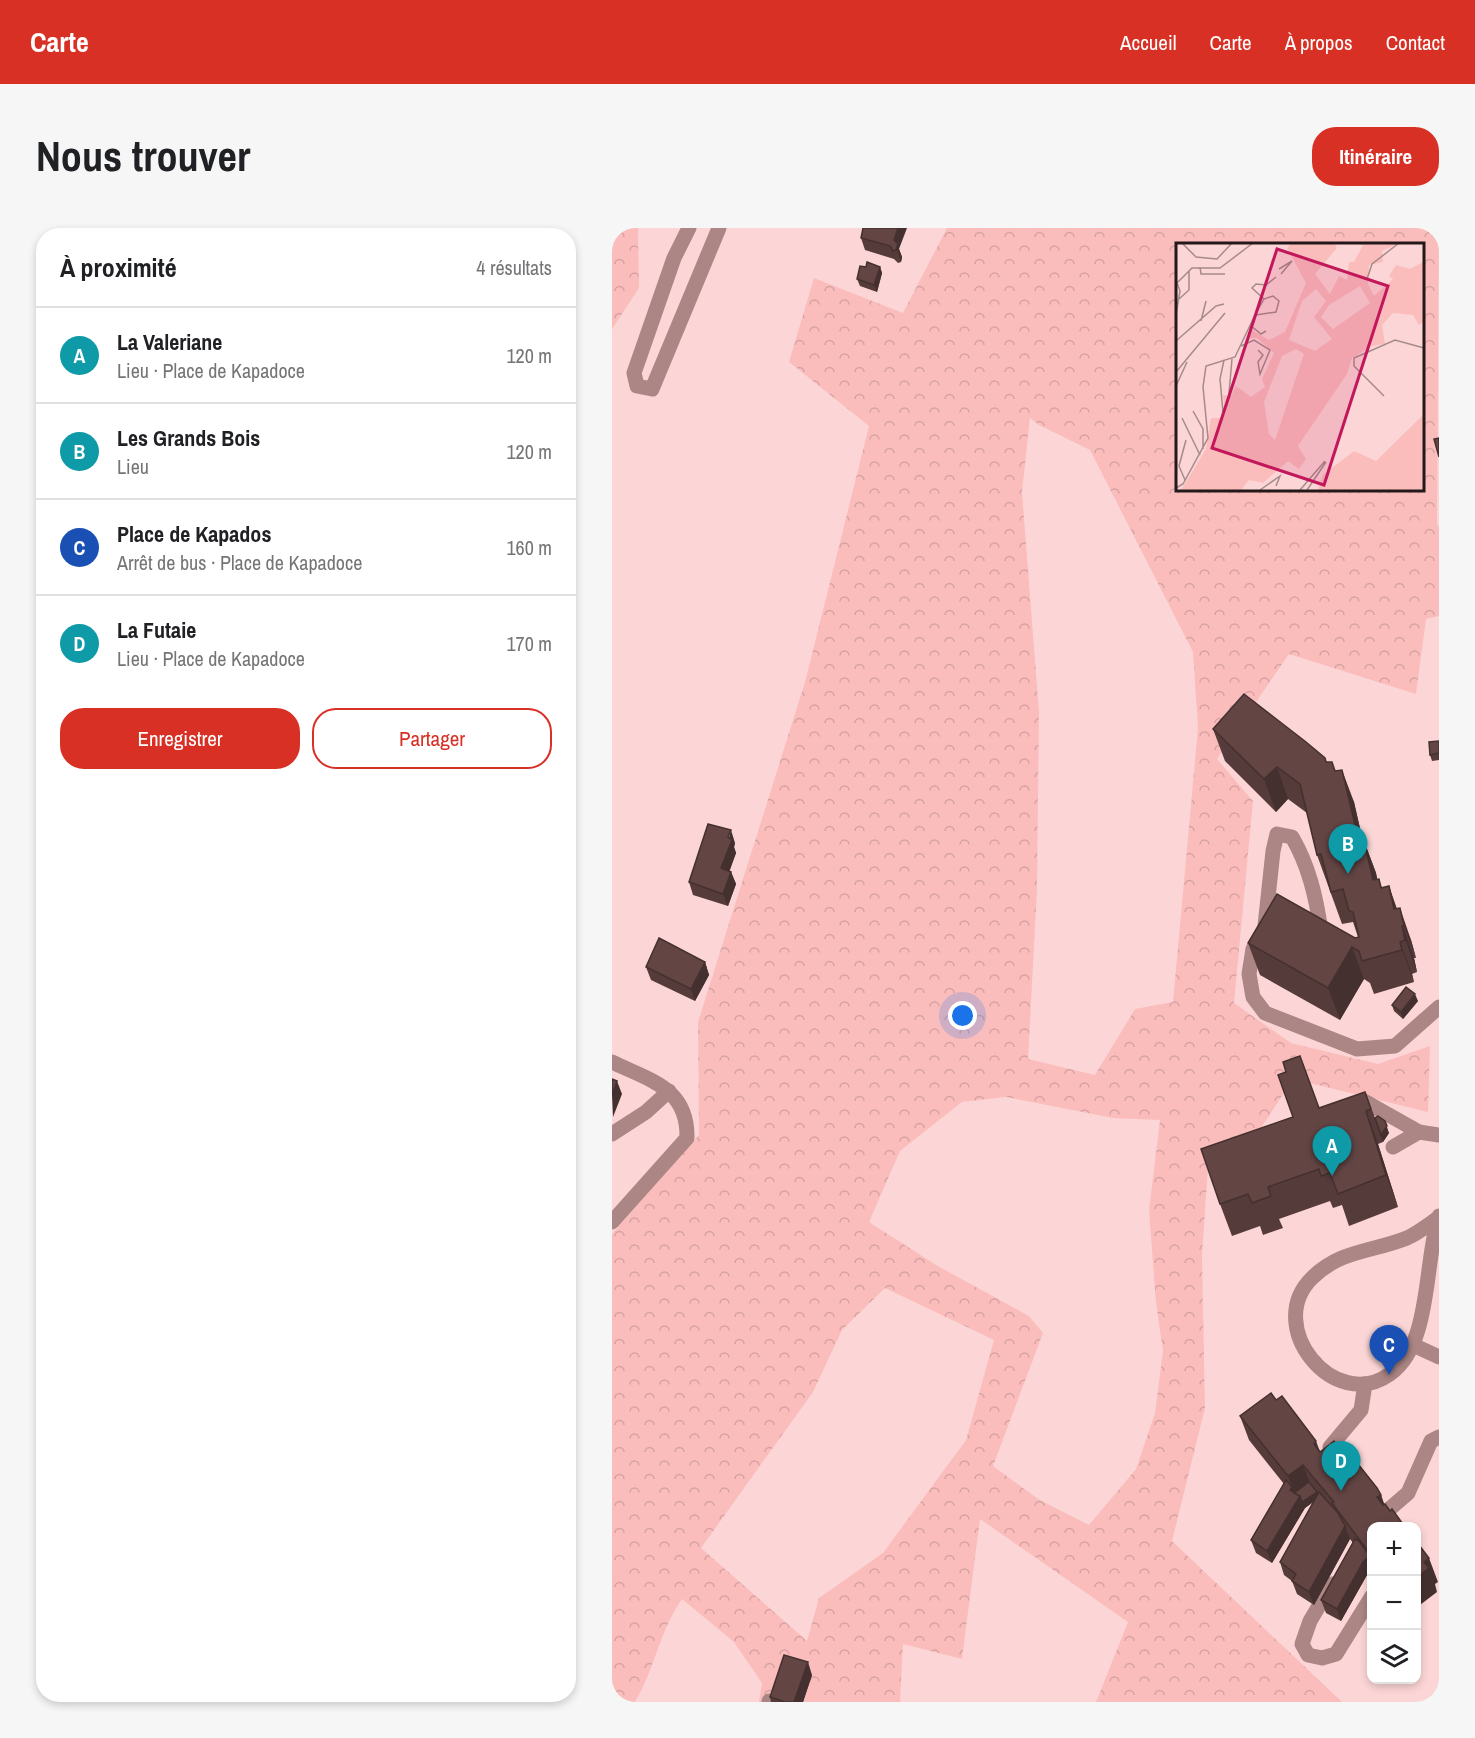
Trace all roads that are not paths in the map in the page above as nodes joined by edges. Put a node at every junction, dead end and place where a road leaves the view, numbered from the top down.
1 (689, 228) edge
2 (719, 228) edge
3 (1310, 949) edge
4 (1439, 1007) edge
5 (612, 1062) edge
6 (669, 1091) junction
7 (1337, 1110) edge
8 (1419, 1132) junction
9 (612, 1134) edge
10 (1439, 1135) edge
11 (1393, 1147) dead end
12 (1438, 1217) edge
13 (612, 1222) edge
14 (1413, 1345) junction
15 (1439, 1357) edge
16 (1365, 1384) junction
17 (1439, 1437) edge
18 (1330, 1447) edge
19 (1386, 1512) edge
20 (1338, 1574) edge
21 (1367, 1603) edge

1 - 2 street
3 - 4 street
5 - 6 street
6 - 9 street
6 - 13 street
7 - 8 street
8 - 10 street
8 - 11 street
12 - 14 street
12 - 16 street
14 - 15 street
14 - 16 street
16 - 18 street
17 - 19 street
20 - 21 street

